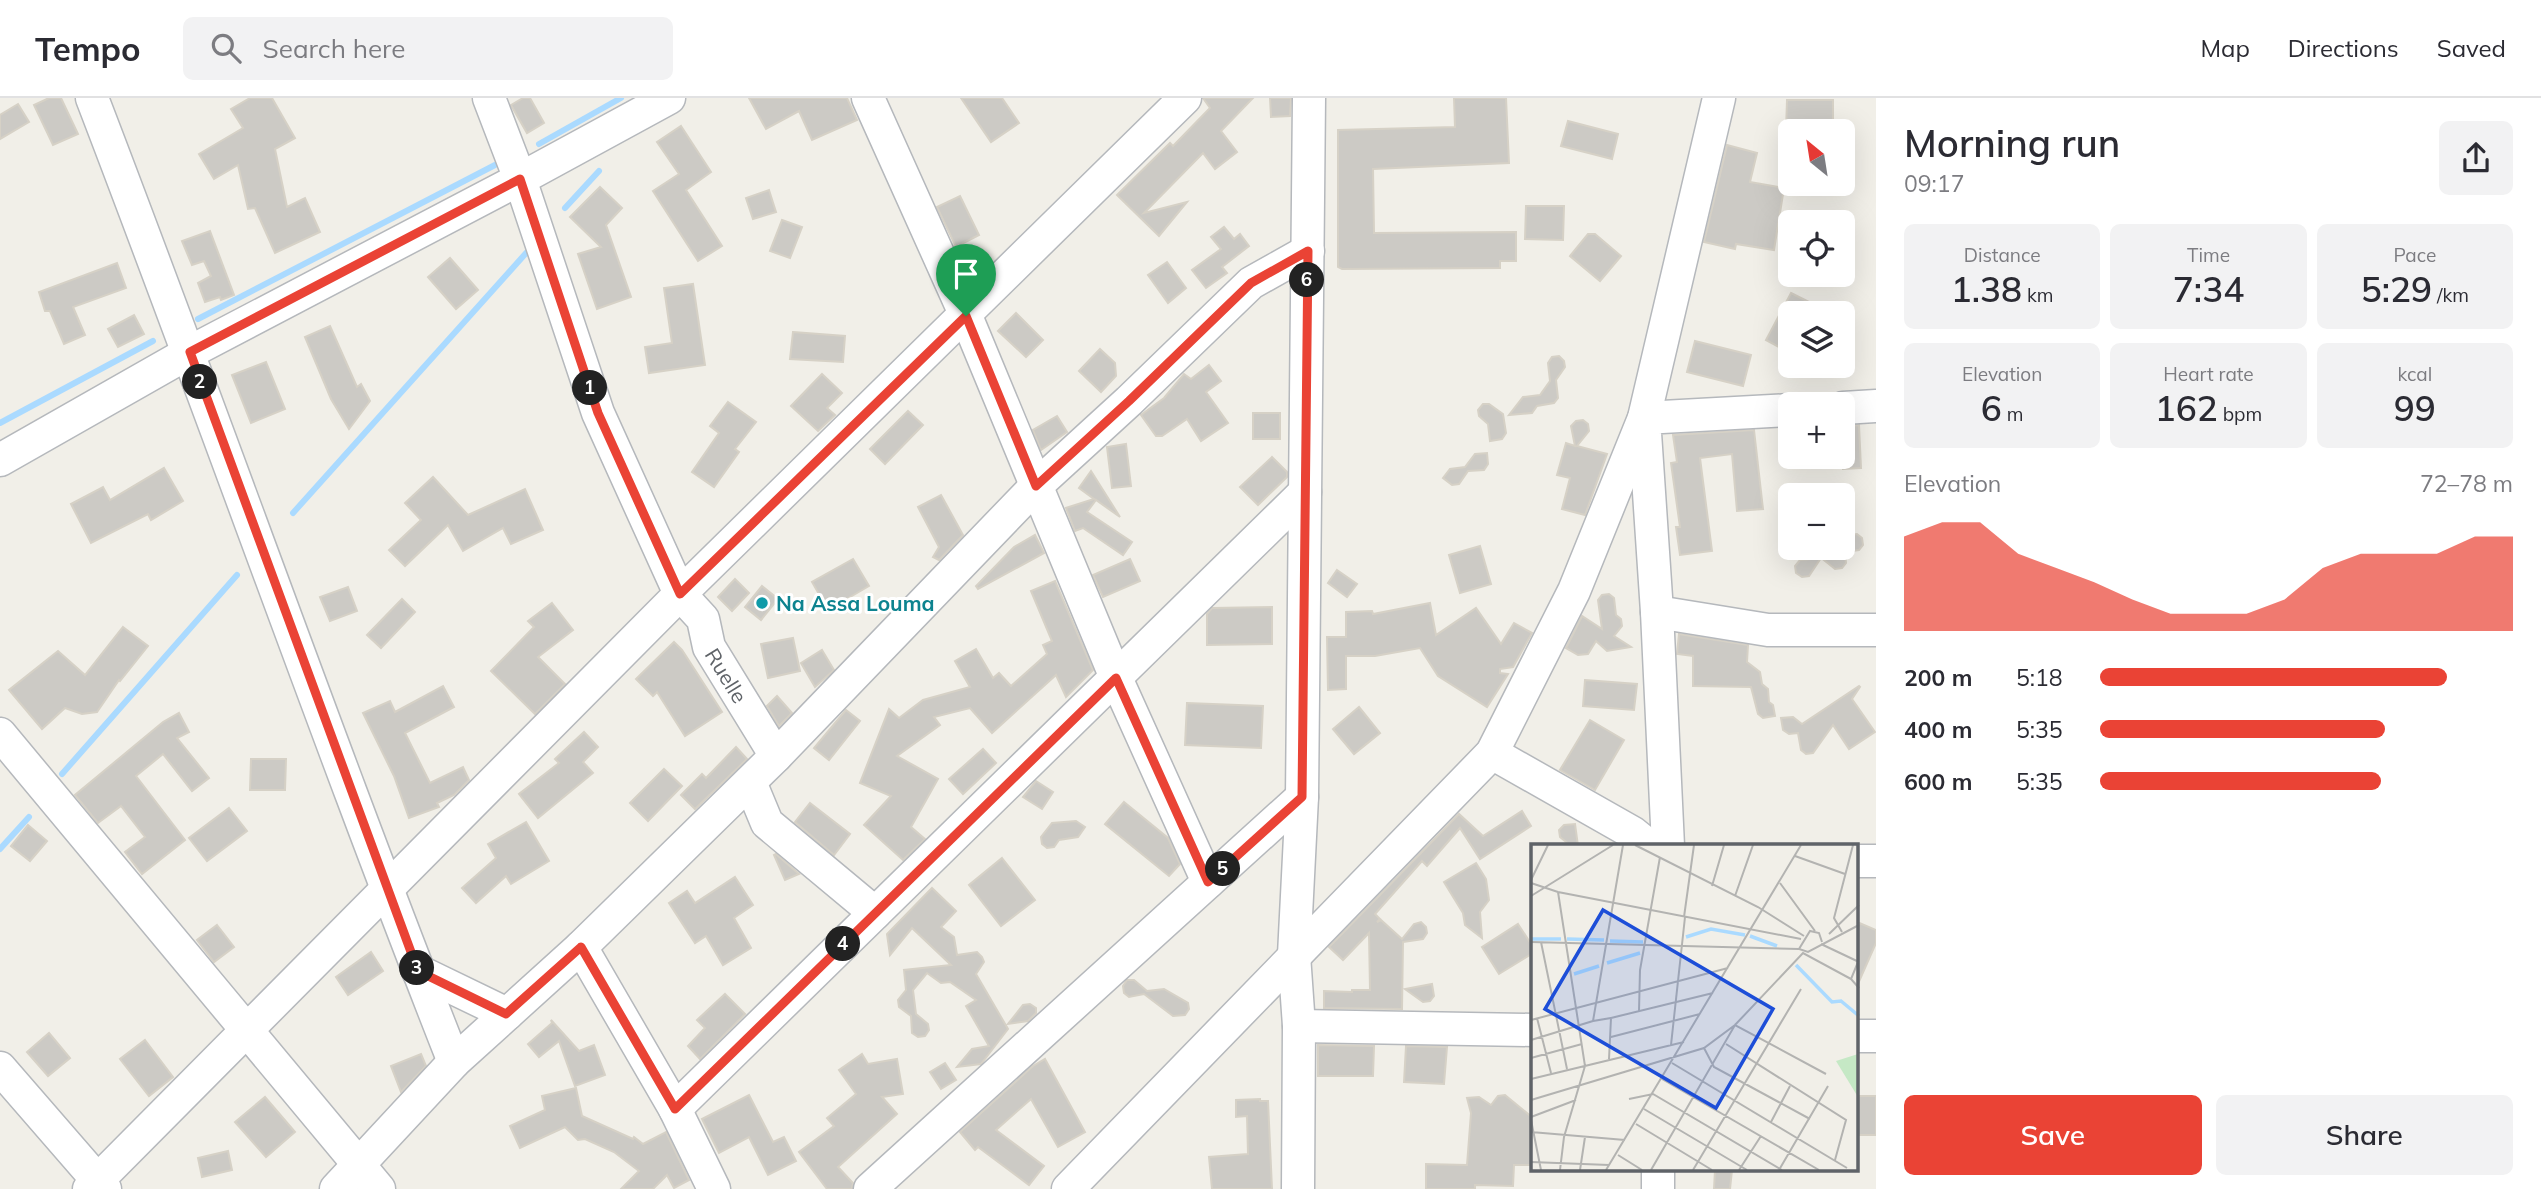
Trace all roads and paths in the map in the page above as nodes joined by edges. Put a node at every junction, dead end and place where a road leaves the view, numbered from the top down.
1 (92, 98) edge
2 (489, 98) edge
3 (670, 98) edge
4 (868, 98) edge
5 (1185, 98) edge
6 (1309, 98) edge
7 (1719, 98) edge
8 (520, 179) junction
9 (1308, 251) junction
10 (966, 316) junction
11 (190, 352) junction
12 (1876, 406) edge
13 (1855, 407) edge
14 (1778, 411) edge
15 (1644, 418) junction
16 (0, 460) edge
17 (1036, 486) junction
18 (1305, 492) junction
19 (680, 594) junction
20 (1657, 612) junction
21 (1876, 630) edge
22 (1116, 678) junction
23 (0, 734) edge
24 (1492, 753) junction
25 (776, 756) junction
26 (750, 782) junction
27 (1302, 797) junction
28 (1647, 844) edge
29 (1668, 844) edge
30 (1858, 861) edge
31 (1876, 861) edge
32 (1208, 882) junction
33 (386, 888) junction
34 (875, 913) junction
35 (581, 947) junction
36 (1294, 955) junction
37 (418, 971) junction
38 (506, 1014) junction
39 (1299, 1026) junction
40 (1531, 1030) edge
41 (246, 1032) junction
42 (1858, 1035) edge
43 (1876, 1036) edge
44 (454, 1062) junction
45 (0, 1068) edge
46 (675, 1109) junction
47 (370, 1177) edge
48 (97, 1186) edge
49 (336, 1189) edge
50 (714, 1189) edge
51 (870, 1189) edge
52 (1068, 1189) edge
53 (1298, 1189) edge

1 - 11 street
2 - 8 street, Ruelle
3 - 8 street
4 - 10 street
5 - 10 street
6 - 9 street
7 - 15 street
8 - 11 street
8 - 19 street, Ruelle
9 - 17 street
9 - 18 street
10 - 17 street
10 - 19 street
11 - 16 street
11 - 33 street
12 - 13 street
14 - 15 street
15 - 20 street
15 - 24 street
17 - 22 street
17 - 25 street
18 - 22 street
18 - 27 street
19 - 25 street, Ruelle
19 - 33 street
20 - 21 street
20 - 29 street
22 - 32 street
22 - 34 street
23 - 41 street
24 - 28 street
24 - 36 street
25 - 26 street
26 - 34 street
26 - 35 street
27 - 32 street
27 - 36 street
30 - 31 street
32 - 51 street
33 - 37 street
33 - 41 street
34 - 46 street
35 - 38 street
35 - 46 street
36 - 39 street
36 - 52 street
37 - 38 street
37 - 44 street
38 - 44 street
39 - 40 street
39 - 53 street
41 - 47 street
41 - 48 street
42 - 43 street
44 - 47 street
45 - 48 street
46 - 50 street
47 - 49 street

